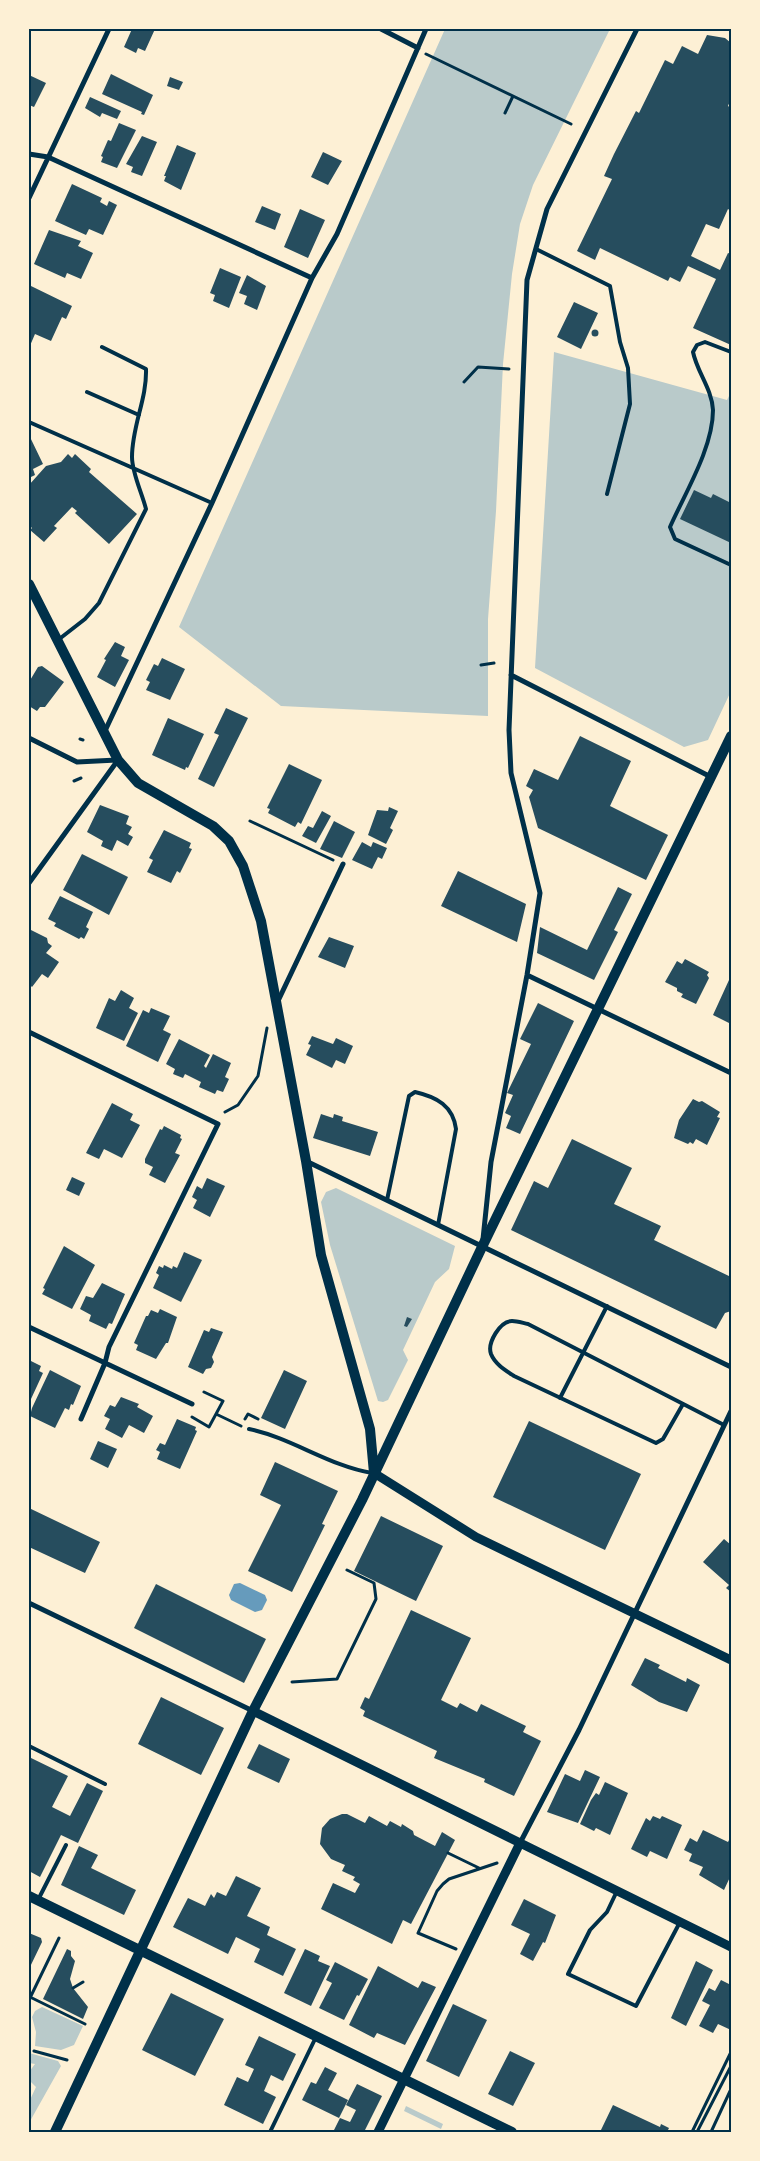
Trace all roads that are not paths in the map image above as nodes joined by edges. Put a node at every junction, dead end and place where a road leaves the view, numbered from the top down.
1 (109, 29) edge
2 (381, 29) edge
3 (426, 29) edge
4 (637, 29) edge
5 (418, 48) junction
6 (29, 154) edge
7 (48, 157) junction
8 (29, 198) edge
9 (536, 249) junction
10 (312, 278) junction
11 (102, 347) dead end
12 (731, 352) edge
13 (86, 392) dead end
14 (139, 415) junction
15 (29, 422) edge
16 (136, 471) junction
17 (606, 494) dead end
18 (212, 503) junction
19 (731, 565) edge
20 (29, 584) edge
21 (57, 642) junction
22 (511, 675) junction
23 (104, 733) junction
24 (731, 736) edge
25 (29, 738) edge
26 (118, 760) junction
27 (711, 777) junction
28 (343, 864) dead end
29 (29, 883) edge
30 (527, 975) junction
31 (277, 1001) junction
32 (599, 1010) junction
33 (29, 1032) edge
34 (731, 1073) edge
35 (306, 1161) junction
36 (387, 1200) junction
37 (438, 1225) junction
38 (482, 1247) junction
39 (607, 1306) junction
40 (29, 1327) edge
41 (583, 1353) junction
42 (105, 1363) junction
43 (731, 1367) edge
44 (560, 1398) junction
45 (192, 1404) dead end
46 (683, 1404) junction
47 (731, 1411) edge
48 (81, 1419) dead end
49 (724, 1425) junction
50 (249, 1429) dead end
51 (374, 1473) junction
52 (29, 1603) edge
53 (634, 1614) junction
54 (731, 1660) edge
55 (253, 1711) junction
56 (29, 1746) edge
57 (105, 1784) dead end
58 (520, 1843) junction
59 (66, 1845) dead end
60 (618, 1890) junction
61 (33, 1898) edge
62 (681, 1920) junction
63 (731, 1947) edge
64 (141, 1951) junction
65 (316, 2037) junction
66 (404, 2080) junction
67 (54, 2132) edge
68 (270, 2132) edge
69 (378, 2132) edge
70 (512, 2132) edge

1 - 7 street
2 - 5 street
3 - 5 street
4 - 9 street
5 - 10 street
6 - 7 street
7 - 8 street
7 - 10 street
9 - 17 lane
9 - 22 street
10 - 18 street
11 - 14 lane
12 - 19 lane
13 - 14 lane
14 - 16 lane
15 - 16 lane
16 - 18 lane
16 - 21 lane
18 - 23 street
20 - 21 main road
21 - 23 main road
22 - 27 street
22 - 30 street
23 - 26 main road
24 - 27 main road
25 - 26 street
26 - 29 street
26 - 31 main road
27 - 32 main road
28 - 31 street
30 - 32 street
30 - 38 street
31 - 35 main road
32 - 34 street
32 - 38 main road
33 - 42 street
35 - 36 street
35 - 51 main road
36 - 37 street
36 - 37 lane
37 - 38 street
38 - 39 street
38 - 51 main road
39 - 41 lane
39 - 43 street
40 - 42 street
41 - 44 lane
41 - 44 lane
41 - 46 lane
42 - 45 street
42 - 48 street
44 - 46 lane
46 - 49 lane
47 - 49 street
49 - 53 street
50 - 51 lane
51 - 53 street
51 - 55 main road
52 - 55 street
53 - 54 street
53 - 58 street
55 - 58 street
55 - 64 main road
56 - 57 lane
58 - 60 street
58 - 66 street
59 - 61 lane
60 - 62 street
60 - 62 lane
61 - 64 main road
62 - 63 street
64 - 65 main road
64 - 67 main road
65 - 66 main road
65 - 68 lane
66 - 69 street
66 - 70 main road

